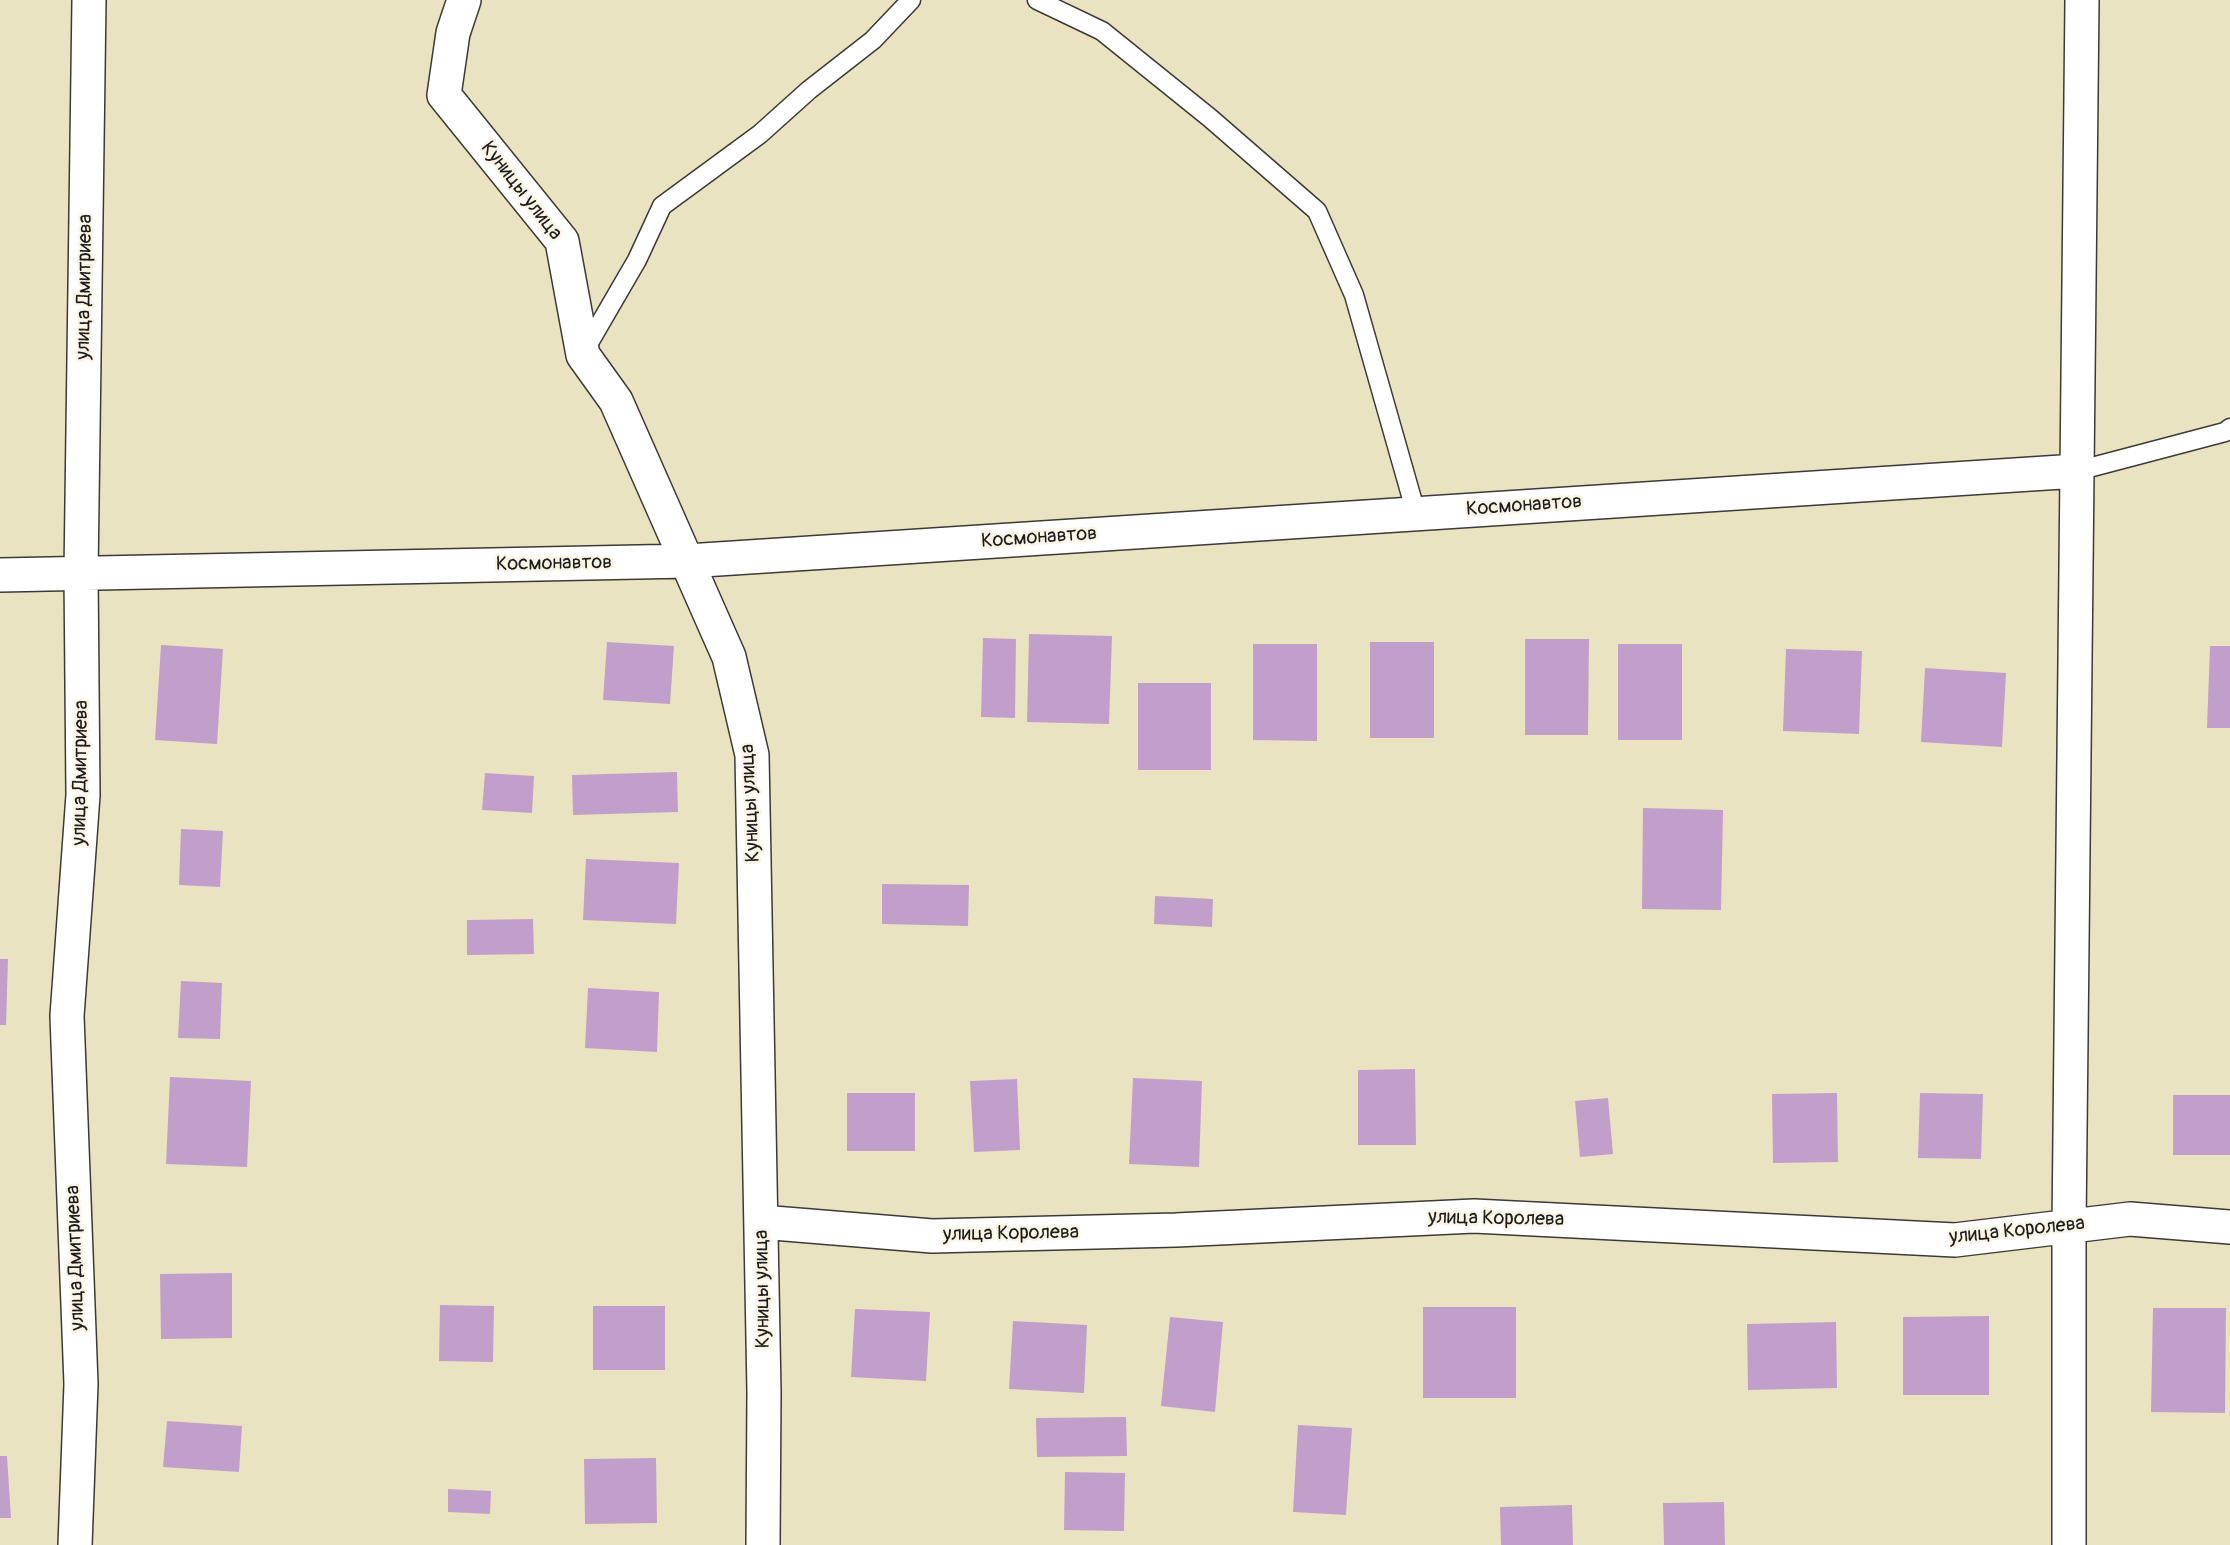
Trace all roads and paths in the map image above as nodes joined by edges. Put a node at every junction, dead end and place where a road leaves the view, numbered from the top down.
1 (89, 0) edge
2 (464, 0) edge
3 (911, 0) edge
4 (1037, 0) edge
5 (2082, 0) edge
6 (583, 355) junction
7 (2230, 428) edge
8 (2077, 471) junction
9 (1416, 513) junction
10 (687, 561) junction
11 (81, 573) junction
12 (0, 575) edge
13 (761, 1222) junction
14 (2069, 1226) junction
15 (2230, 1227) edge
16 (75, 1545) edge
17 (763, 1545) edge
18 (2069, 1545) edge

1 - 11 street, улица Дмитриева
2 - 6 street, Куницы улица
3 - 6 lane
4 - 9 lane
5 - 8 street
6 - 10 street, Куницы улица
7 - 8 lane
8 - 9 street, Космонавтов
8 - 14 street
9 - 10 street, Космонавтов
10 - 11 street, Космонавтов
10 - 13 street, Куницы улица
11 - 12 street, Космонавтов
11 - 16 street, улица Дмитриева
13 - 14 street, улица Королева
13 - 17 street, Куницы улица
14 - 15 street, улица Королева
14 - 18 street

